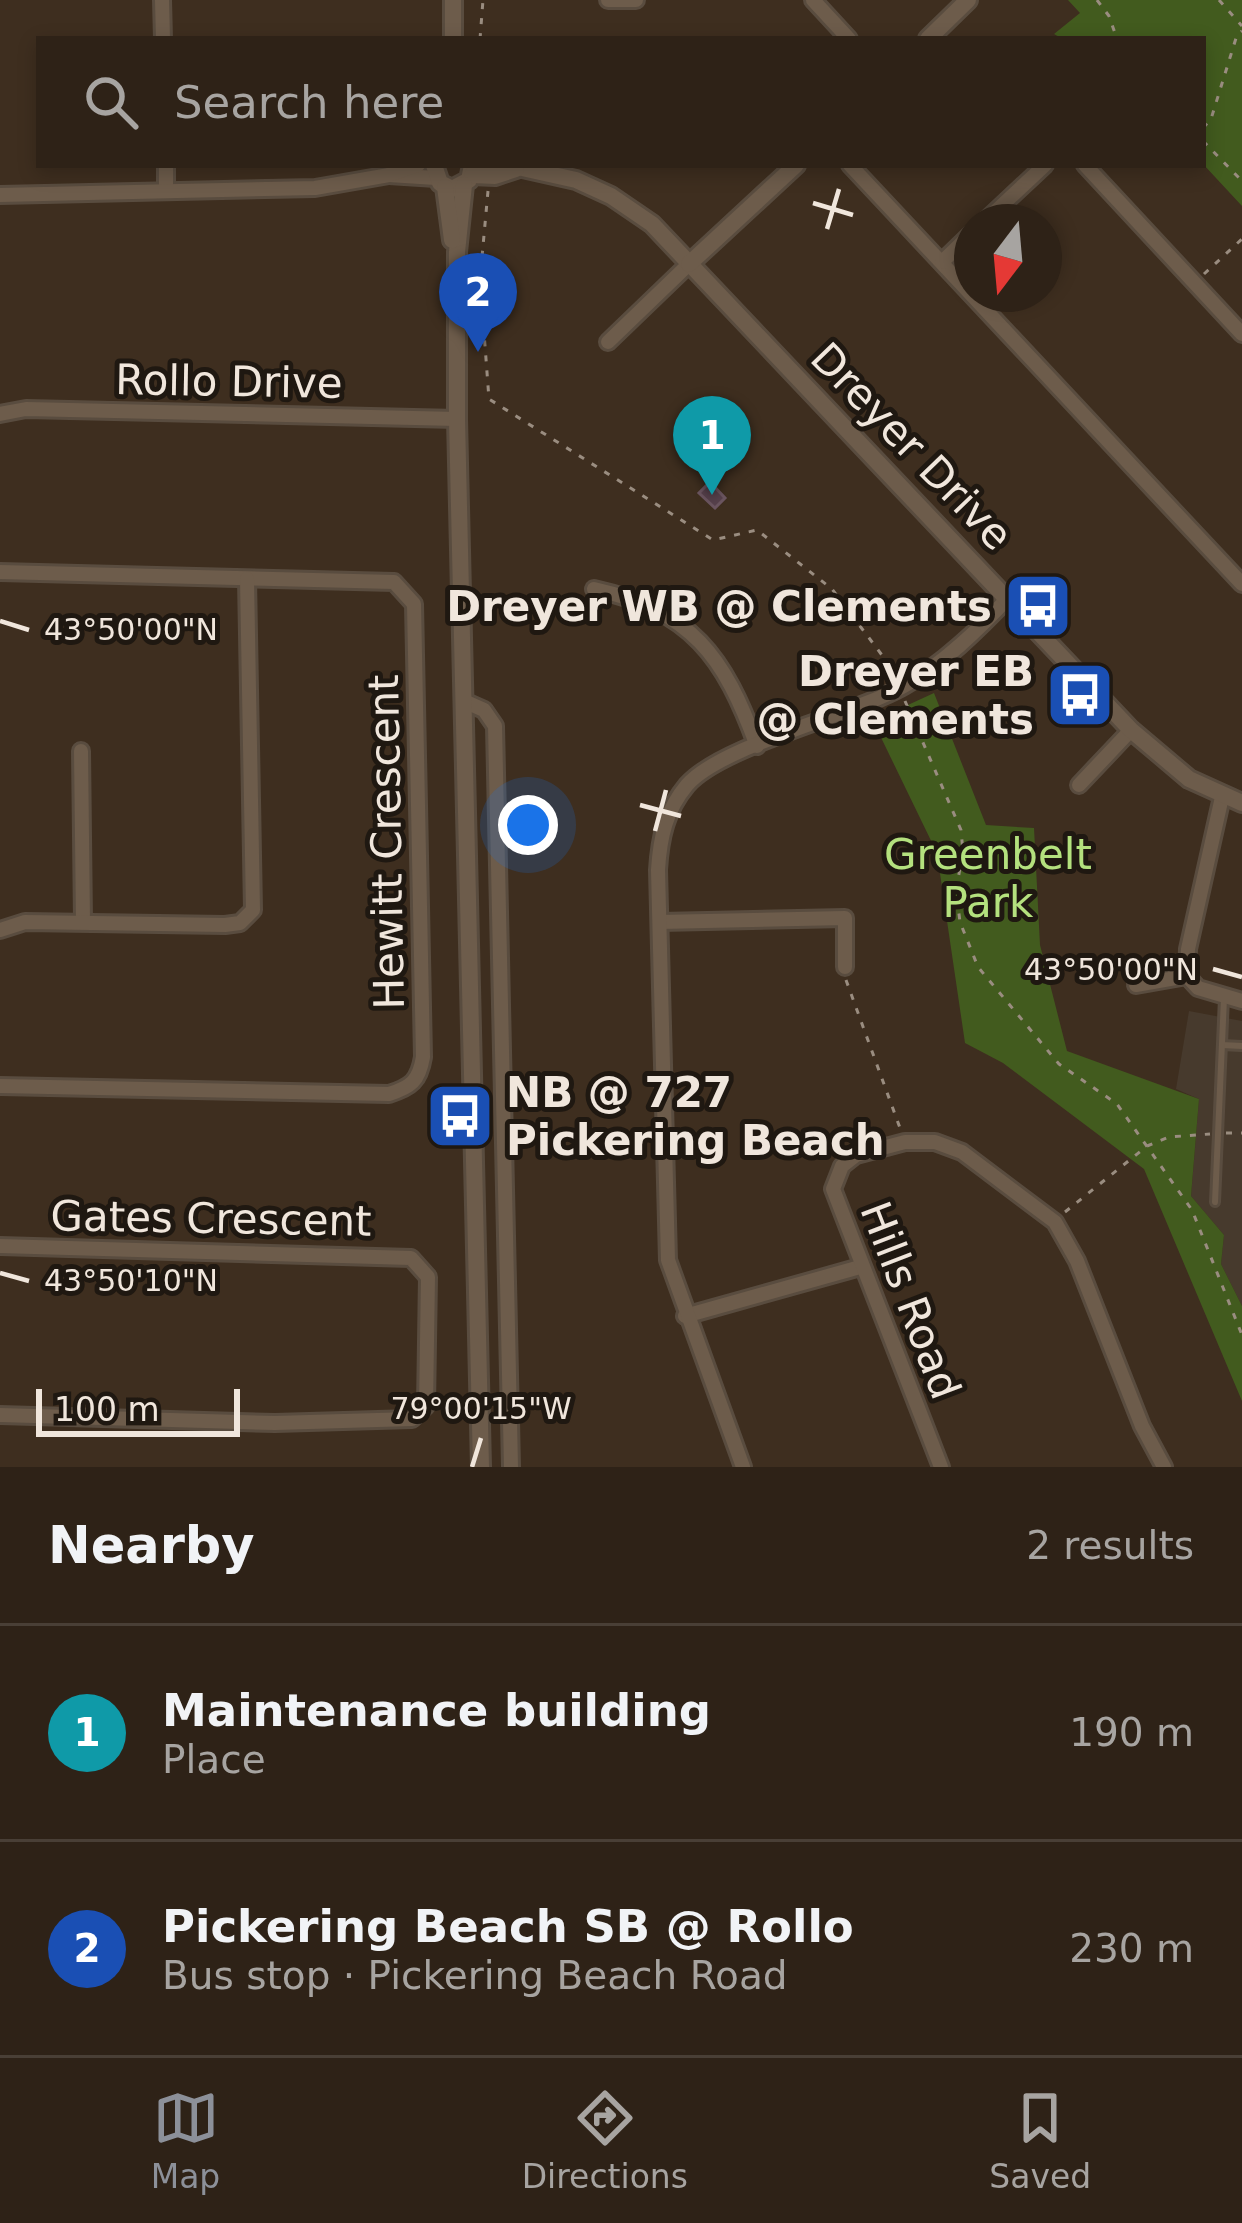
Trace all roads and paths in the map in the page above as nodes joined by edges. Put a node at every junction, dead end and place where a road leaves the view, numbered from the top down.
1 (162, 0) edge
2 (453, 0) edge
3 (483, 0) edge
4 (608, 0) edge
5 (636, 0) edge
6 (813, 0) edge
7 (968, 0) edge
8 (1097, 0) edge
9 (1219, 0) edge
10 (1242, 29) edge
11 (163, 36) edge
12 (453, 36) edge
13 (480, 36) edge
14 (846, 36) edge
15 (931, 36) edge
16 (1116, 36) edge
17 (1206, 125) edge
18 (1206, 144) edge
19 (166, 168) edge
20 (409, 168) edge
21 (506, 168) edge
22 (517, 168) edge
23 (793, 168) edge
24 (853, 168) edge
25 (1042, 168) edge
26 (1088, 168) edge
27 (389, 175) junction
28 (459, 176) edge
29 (1242, 182) edge
30 (166, 190) junction
31 (0, 195) edge
32 (1003, 204) edge
33 (1242, 239) edge
34 (954, 250) edge
35 (942, 262) junction
36 (689, 264) junction
37 (1194, 283) junction
38 (1242, 334) edge
39 (608, 342) dead end
40 (0, 414) edge
41 (458, 419) junction
42 (0, 572) edge
43 (247, 579) junction
44 (1242, 584) edge
45 (594, 589) dead end
46 (1009, 597) junction
47 (901, 688) junction
48 (466, 702) junction
49 (1131, 730) junction
50 (758, 746) junction
51 (81, 751) dead end
52 (1079, 784) dead end
53 (1222, 796) junction
54 (1242, 802) edge
55 (83, 921) junction
56 (660, 922) junction
57 (0, 930) edge
58 (845, 967) joint
59 (1186, 976) junction
60 (1136, 985) dead end
61 (1224, 998) junction
62 (1242, 1001) edge
63 (1222, 1045) junction
64 (1242, 1046) edge
65 (0, 1086) edge
66 (1218, 1133) junction
67 (1242, 1133) edge
68 (904, 1142) junction
69 (1147, 1146) junction
70 (1215, 1202) dead end
71 (1054, 1222) junction
72 (0, 1246) edge
73 (860, 1267) junction
74 (685, 1316) junction
75 (1242, 1335) edge
76 (0, 1415) edge
77 (481, 1467) edge
78 (511, 1467) edge
79 (742, 1467) edge
80 (941, 1467) edge
81 (1164, 1467) edge

1 - 11 street
2 - 12 street
3 - 13 path
4 - 5 street
6 - 14 street
7 - 15 street
8 - 16 path
9 - 10 path
10 - 17 path
18 - 29 path
19 - 30 street
20 - 27 street
21 - 28 street, Dreyer Drive
22 - 36 street, Dreyer Drive
23 - 36 street
24 - 35 street
25 - 32 street
26 - 37 street
27 - 28 street
27 - 30 street
28 - 41 street
28 - 47 path
30 - 31 street
33 - 37 path
34 - 35 street
35 - 44 street
36 - 39 street
36 - 46 street, Dreyer Drive
37 - 38 street
40 - 41 street, Rollo Drive
41 - 48 street
42 - 43 street, Hewitt Crescent
43 - 55 street
43 - 65 street, Hewitt Crescent
45 - 50 street
46 - 47 street
46 - 49 street, Dreyer Drive
47 - 50 street
47 - 69 path
48 - 77 street
48 - 78 street
49 - 52 street
49 - 53 street, Dreyer Drive
50 - 56 street
51 - 55 street
53 - 54 street, Dreyer Drive
53 - 59 street
55 - 57 street
56 - 58 street
56 - 74 street
58 - 68 path
59 - 60 street
59 - 61 street
61 - 62 street
61 - 63 lane
63 - 64 lane
63 - 66 lane
66 - 67 path
66 - 69 path
66 - 70 lane
68 - 71 street, Hills Road
68 - 73 street, Hills Road
69 - 71 path
69 - 75 path
71 - 81 street, Hills Road
72 - 76 street, Gates Crescent
73 - 74 street
73 - 80 street, Hills Road
74 - 79 street

